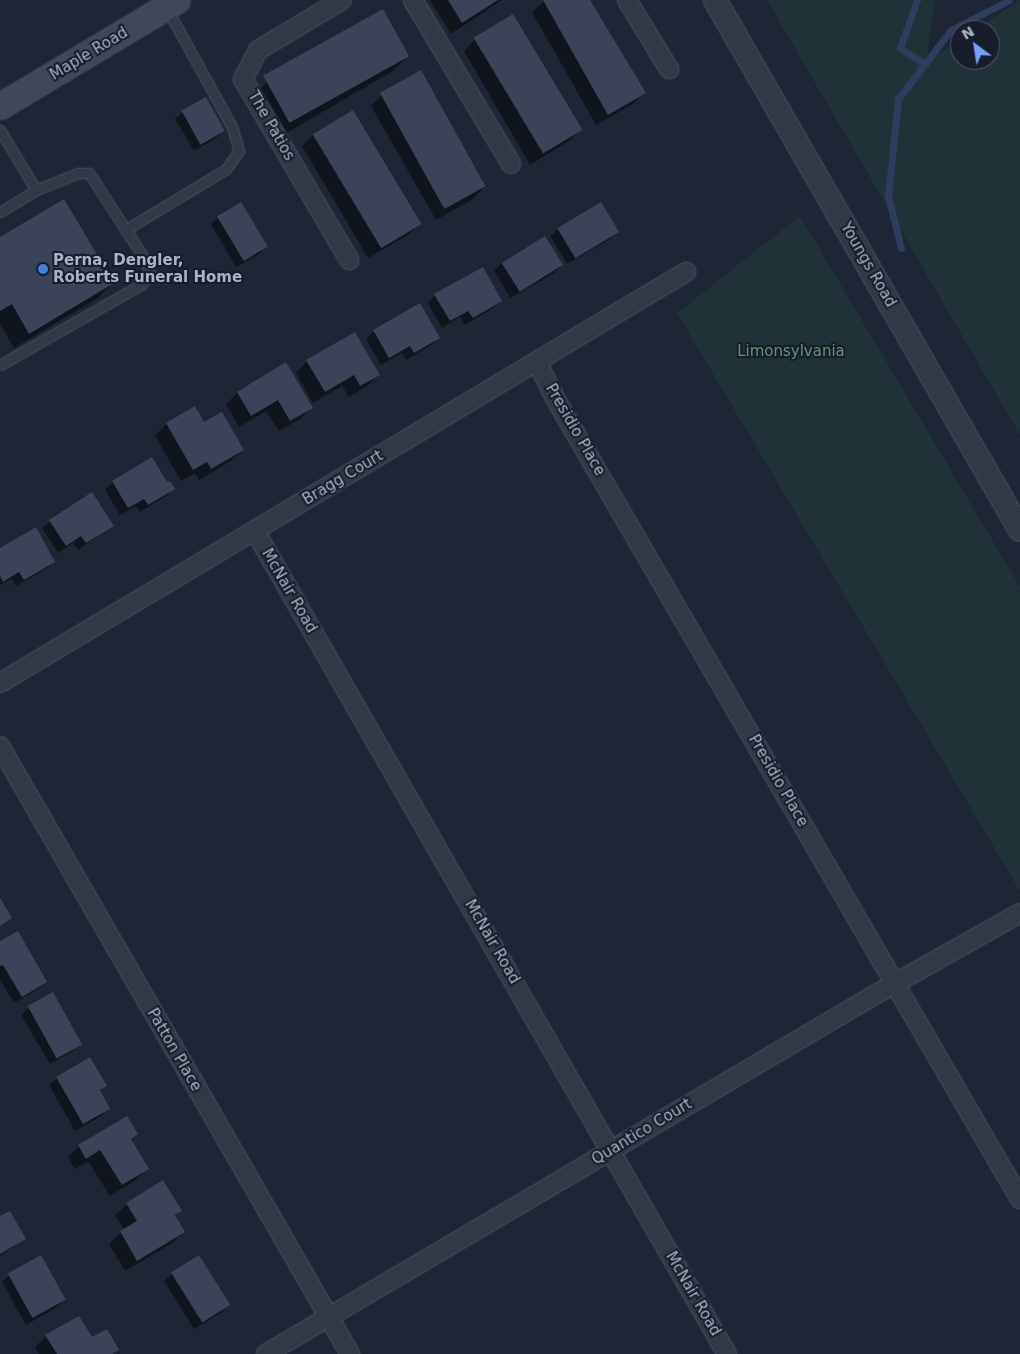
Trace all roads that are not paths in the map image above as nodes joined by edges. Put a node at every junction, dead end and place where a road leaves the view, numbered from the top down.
1 (342, 0) edge
2 (413, 0) edge
3 (627, 0) edge
4 (715, 0) edge
5 (171, 3) edge
6 (668, 69) dead end
7 (0, 106) edge
8 (0, 130) edge
9 (511, 164) dead end
10 (36, 190) junction
11 (0, 212) edge
12 (125, 230) junction
13 (349, 260) dead end
14 (686, 272) dead end
15 (537, 362) junction
16 (0, 364) edge
17 (1020, 530) edge
18 (255, 531) junction
19 (0, 683) edge
20 (0, 746) edge
21 (1020, 913) edge
22 (895, 983) junction
23 (611, 1150) junction
24 (1020, 1198) edge
25 (328, 1318) junction
26 (266, 1354) edge
27 (350, 1354) edge
28 (727, 1354) edge

1 - 13 street, The Patios
2 - 9 street
3 - 6 street
4 - 17 street, Youngs Road
5 - 7 main road, Maple Road
5 - 12 lane
8 - 10 lane
10 - 11 lane
10 - 12 lane
12 - 16 lane
14 - 15 street, Bragg Court
15 - 18 street, Bragg Court
15 - 22 street, Presidio Place
18 - 19 street, Bragg Court
18 - 23 street, McNair Road
20 - 25 street, Patton Place
21 - 22 street, Quantico Court
22 - 23 street, Quantico Court
22 - 24 street, Presidio Place
23 - 25 street, Quantico Court
23 - 28 street, McNair Road
25 - 26 street, Quantico Court
25 - 27 street, Patton Place

